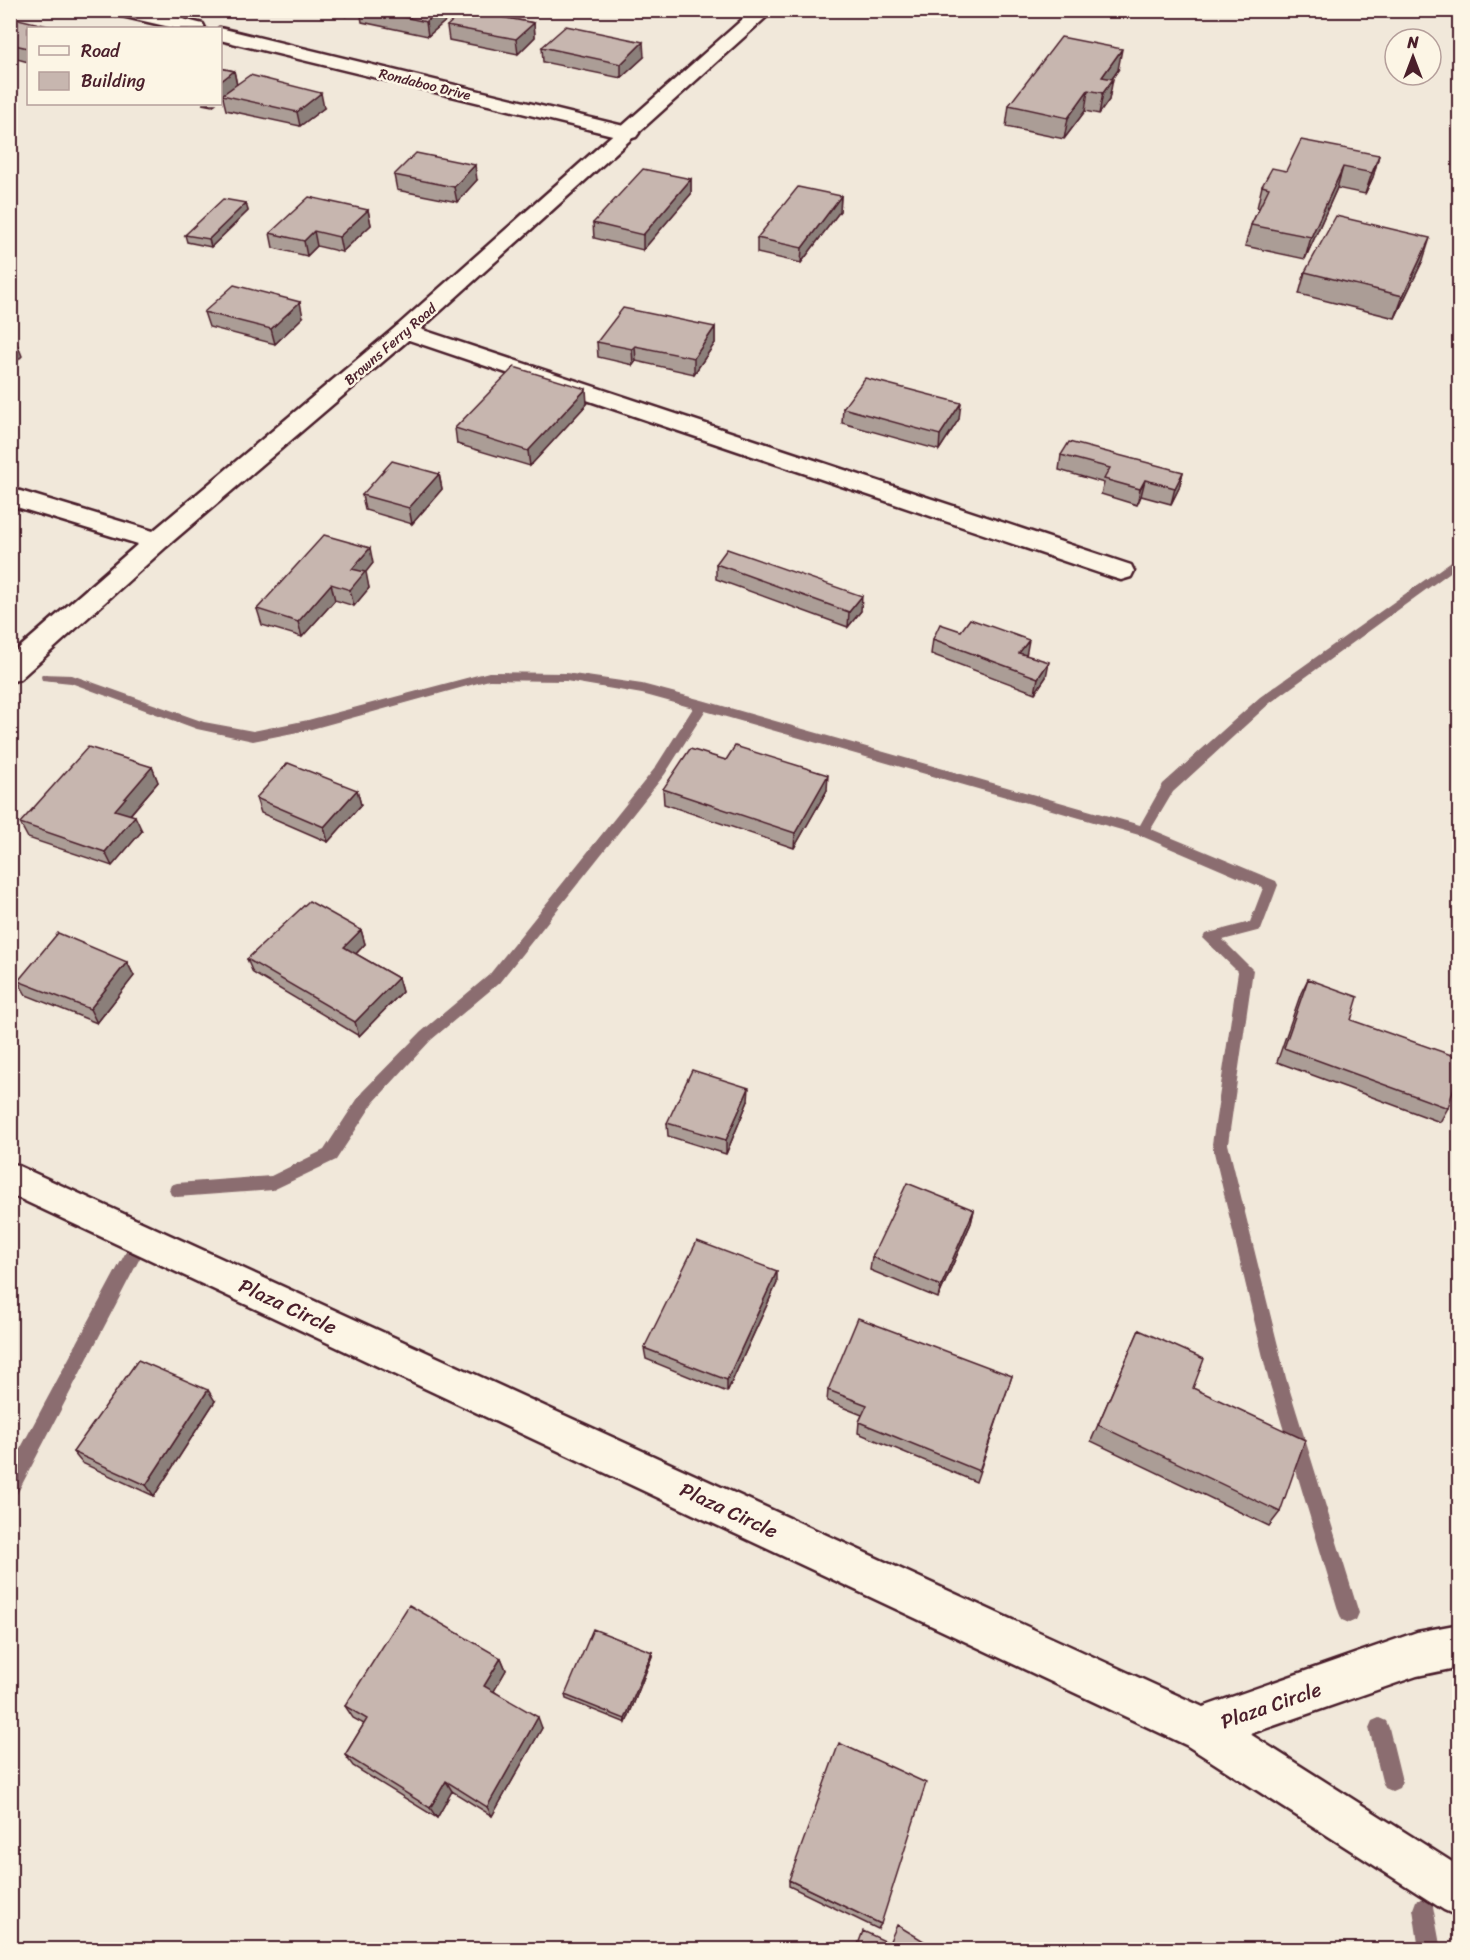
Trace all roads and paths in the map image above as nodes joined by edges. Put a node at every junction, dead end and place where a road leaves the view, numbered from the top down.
1 (120, 10) edge
2 (765, 10) edge
3 (192, 27) edge
4 (222, 34) edge
5 (629, 133) junction
6 (405, 331) junction
7 (10, 496) edge
8 (157, 542) junction
9 (1121, 572) dead end
10 (10, 672) edge
11 (10, 1177) edge
12 (1460, 1645) edge
13 (1202, 1729) junction
14 (1460, 1894) edge

1 - 3 street
2 - 5 street, Browns Ferry Road
4 - 5 street, Rondaboo Drive
5 - 6 street, Browns Ferry Road
6 - 8 street, Browns Ferry Road
6 - 9 street
7 - 8 street
8 - 10 street, Browns Ferry Road
11 - 13 street, Plaza Circle
12 - 13 street, Plaza Circle
13 - 14 street

